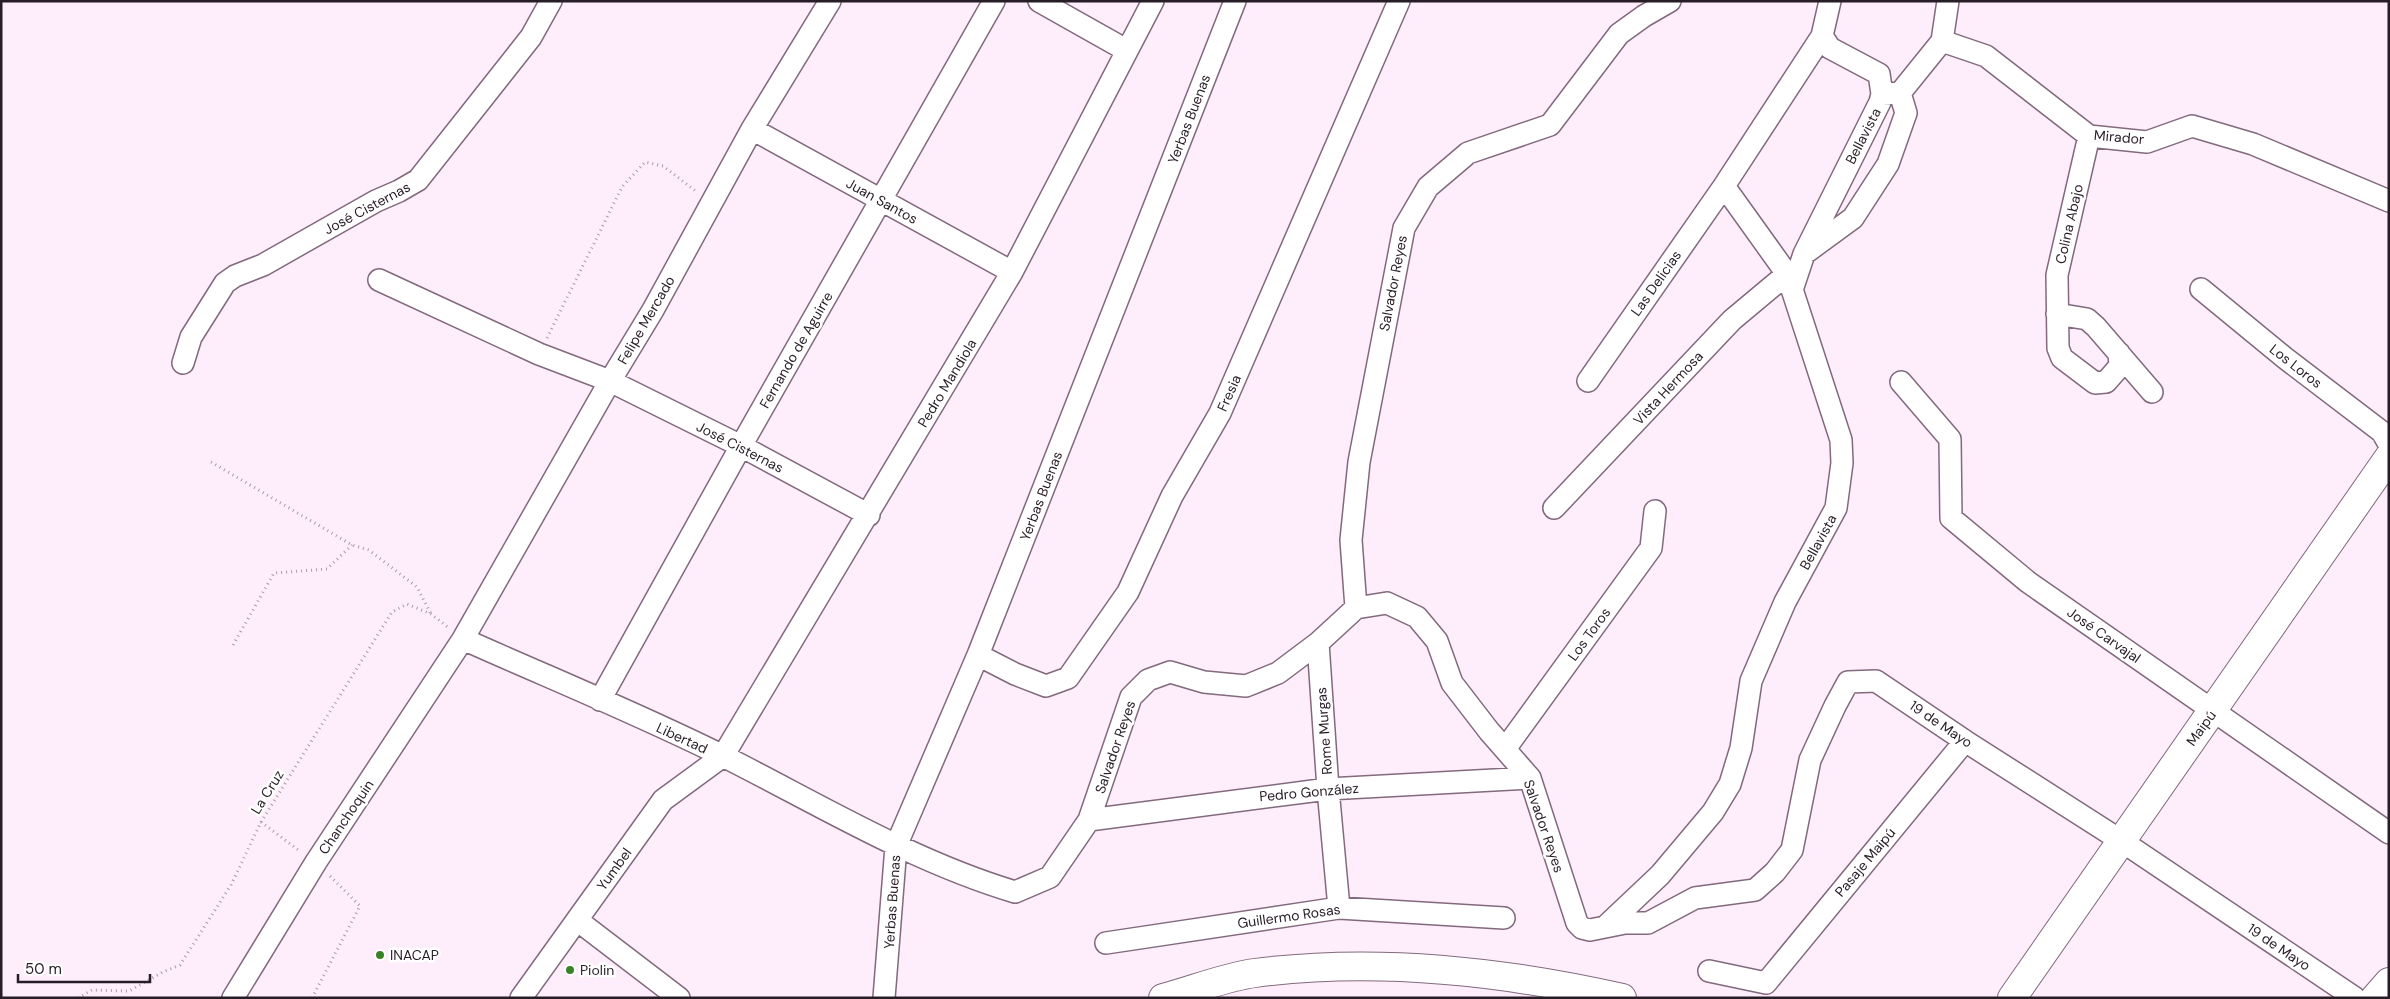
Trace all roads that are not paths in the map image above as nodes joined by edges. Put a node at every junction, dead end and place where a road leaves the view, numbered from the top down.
1 (551, 1) edge
2 (830, 1) edge
3 (994, 1) edge
4 (1039, 1) edge
5 (1153, 1) edge
6 (1235, 1) edge
7 (1399, 1) edge
8 (1670, 1) edge
9 (1830, 1) edge
10 (1948, 1) edge
11 (1822, 36) junction
12 (1942, 41) junction
13 (1126, 50) junction
14 (1898, 89) junction
15 (752, 129) junction
16 (2089, 136) junction
17 (1724, 186) junction
18 (880, 201) junction
19 (2389, 201) edge
20 (1804, 254) junction
21 (1012, 272) junction
22 (379, 280) dead end
23 (1789, 282) junction
24 (2201, 289) dead end
25 (2057, 314) junction
26 (2119, 354) junction
27 (183, 363) dead end
28 (610, 381) junction
29 (1588, 381) dead end
30 (1901, 382) dead end
31 (2152, 392) dead end
32 (2389, 444) edge
33 (741, 446) junction
34 (2389, 457) edge
35 (1554, 508) dead end
36 (1655, 511) dead end
37 (869, 515) junction
38 (1356, 608) junction
39 (463, 639) junction
40 (1318, 643) junction
41 (978, 655) junction
42 (600, 700) junction
43 (2214, 711) junction
44 (1965, 741) junction
45 (1505, 749) junction
46 (723, 756) junction
47 (1530, 778) junction
48 (1328, 789) junction
49 (1090, 820) junction
50 (2389, 833) edge
51 (2120, 840) junction
52 (896, 846) junction
53 (1340, 908) junction
54 (1504, 918) dead end
55 (577, 920) junction
56 (1605, 927) junction
57 (1106, 943) dead end
58 (1709, 971) dead end
59 (1522, 978) junction
60 (2389, 982) edge
61 (232, 998) edge
62 (521, 998) edge
63 (679, 998) edge
64 (884, 998) edge
65 (1163, 998) edge
66 (1503, 998) edge
67 (1622, 998) edge
68 (2012, 998) edge
69 (2355, 998) edge
70 (2375, 998) edge

1 - 27 street, José Cisternas
2 - 15 street, Felipe Mercado
3 - 18 street, Fernando de Aguirre
4 - 13 street
5 - 13 street, Pedro Mandiola
6 - 41 street, Yerbas Buenas
7 - 41 street, Fresia
8 - 38 street, Salvador Reyes
9 - 11 street, Las Delicias
10 - 12 street
11 - 14 street, Bellavista
11 - 17 street, Las Delicias
12 - 14 street
12 - 16 street, Mirador
13 - 21 street, Pedro Mandiola
14 - 20 street, Bellavista
14 - 20 street
15 - 18 street, Juan Santos
15 - 28 street, Felipe Mercado
16 - 19 street, Mirador
16 - 25 street, Colina Abajo
17 - 23 street
17 - 29 street, Las Delicias
18 - 21 street, Juan Santos
18 - 33 street, Fernando de Aguirre
20 - 23 street, Bellavista
21 - 37 street, Pedro Mandiola
22 - 28 street, José Cisternas
23 - 35 street, Vista Hermosa
23 - 56 street, Bellavista
24 - 32 street, Los Loros
25 - 26 street
25 - 26 street, Colina Abajo
26 - 31 street
28 - 33 street, José Cisternas
28 - 39 street, Felipe Mercado
30 - 43 street, José Carvajal
33 - 37 street, José Cisternas
33 - 42 street, Fernando de Aguirre
34 - 43 main road, Maipú
36 - 45 street, Los Toros
37 - 46 street, Pedro Mandiola
38 - 40 street, Salvador Reyes
38 - 45 street, Salvador Reyes
39 - 42 street, Libertad
39 - 61 street, Chanchoquin
40 - 48 street, Rome Murgas
40 - 49 street, Salvador Reyes
41 - 52 street, Yerbas Buenas
42 - 46 street, Libertad
43 - 50 street, José Carvajal
43 - 51 main road, Maipú
44 - 51 street, 19 de Mayo
44 - 56 street, 19 de Mayo
44 - 58 street, Pasaje Maipú
45 - 47 street, Salvador Reyes
46 - 52 street, Libertad
46 - 55 street, Yumbel
47 - 48 street, Pedro González
47 - 56 street, Salvador Reyes
48 - 49 street, Pedro González
48 - 53 street, Rome Murgas
49 - 52 street, Salvador Reyes
51 - 68 main road, Maipú
51 - 69 street, 19 de Mayo
52 - 64 street, Yerbas Buenas
53 - 54 street, Guillermo Rosas
53 - 57 street, Guillermo Rosas
55 - 62 street, Yumbel
55 - 63 street
59 - 65 main road
59 - 66 main road
59 - 67 main road
60 - 70 main road

